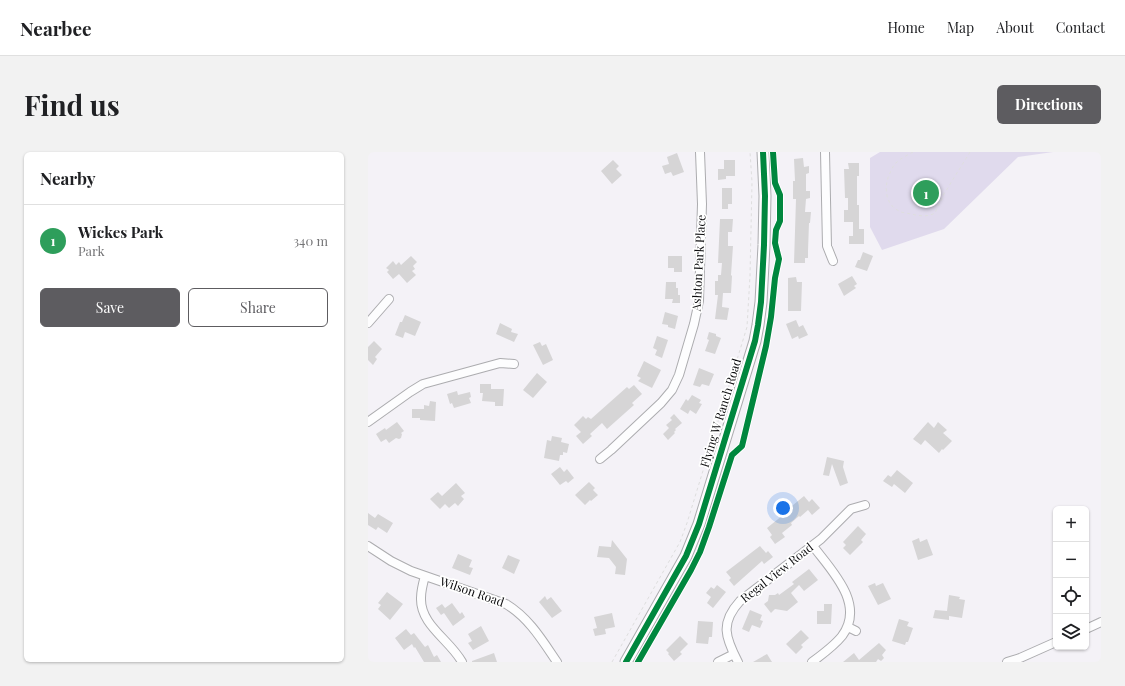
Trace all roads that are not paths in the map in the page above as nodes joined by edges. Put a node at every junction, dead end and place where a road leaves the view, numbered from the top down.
1 (700, 152) edge
2 (762, 152) edge
3 (825, 152) edge
4 (833, 261) dead end
5 (389, 300) dead end
6 (368, 323) edge
7 (514, 364) dead end
8 (368, 422) edge
9 (600, 459) dead end
10 (865, 505) dead end
11 (368, 546) edge
12 (813, 546) junction
13 (425, 576) junction
14 (1101, 622) edge
15 (848, 627) junction
16 (1089, 628) edge
17 (856, 631) dead end
18 (1053, 643) edge
19 (734, 654) junction
20 (462, 662) edge
21 (557, 662) edge
22 (626, 662) edge
23 (718, 662) edge
24 (738, 662) edge
25 (812, 662) edge
26 (1007, 662) edge

1 - 9 street, Ashton Park Place
2 - 22 street, Flying W Ranch Road
3 - 4 street
5 - 6 street
7 - 8 street
10 - 12 street, Regal View Road
11 - 13 street, Wilson Road
12 - 15 street
12 - 19 street, Regal View Road
13 - 20 street
13 - 21 street, Wilson Road
14 - 16 street
15 - 17 street
15 - 25 street
18 - 26 street
19 - 23 street
19 - 24 street, Regal View Road

